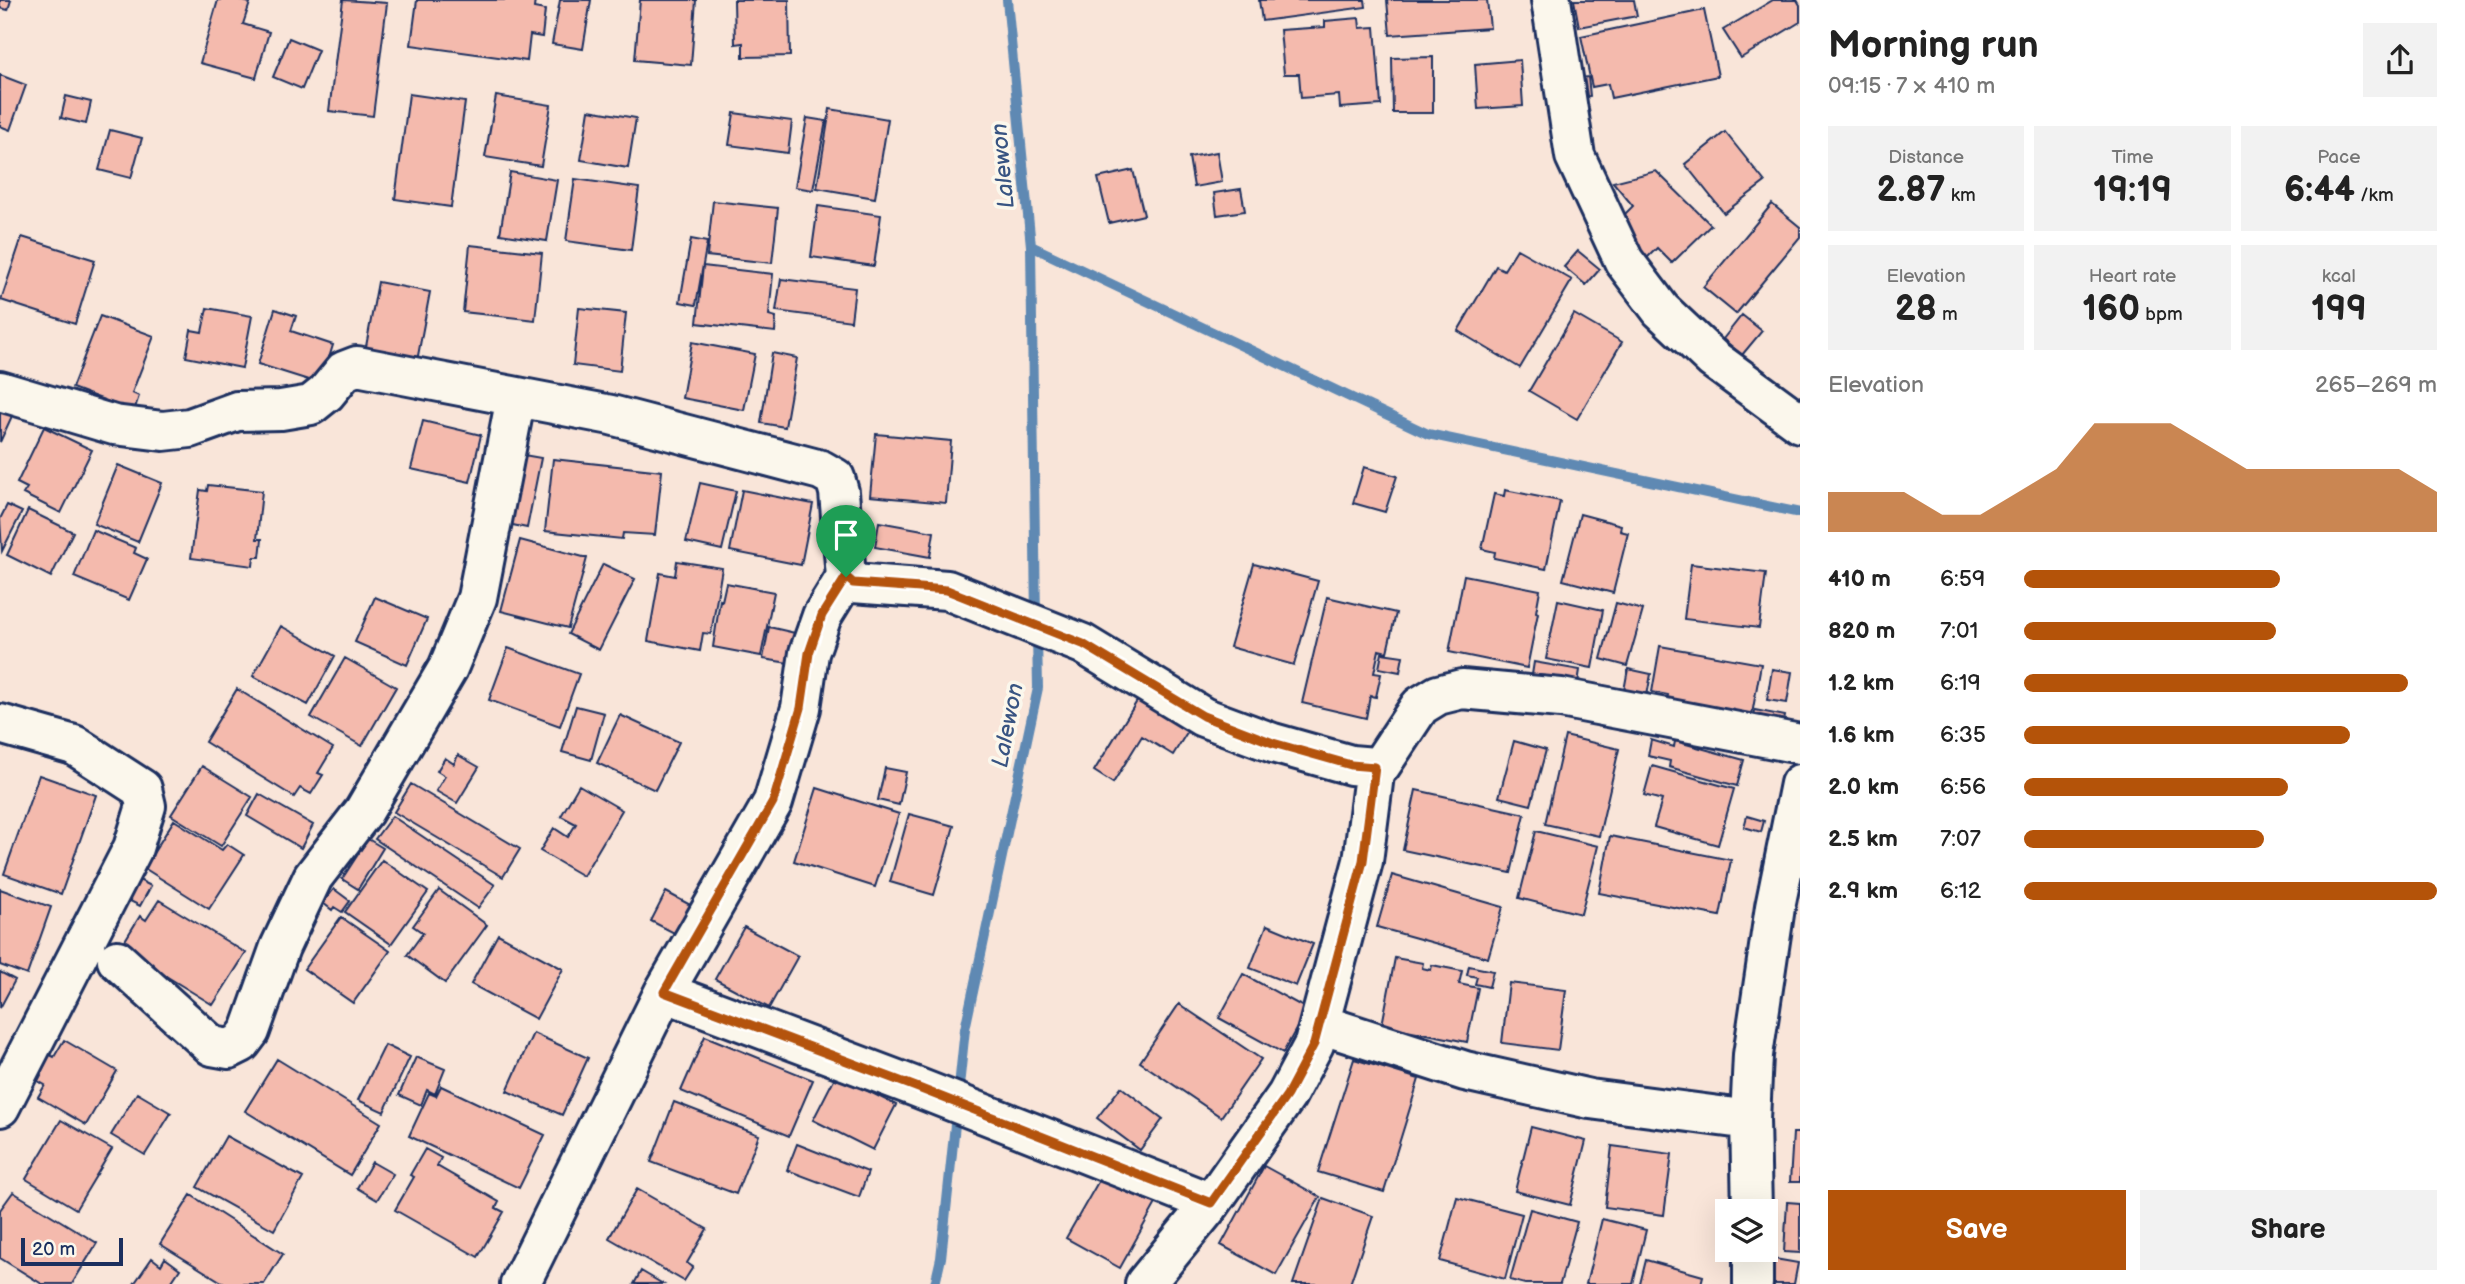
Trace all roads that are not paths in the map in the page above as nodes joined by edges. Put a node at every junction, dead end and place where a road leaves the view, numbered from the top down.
1 (1552, 0) edge
2 (0, 391) edge
3 (516, 397) junction
4 (1800, 423) edge
5 (846, 577) junction
6 (0, 724) edge
7 (1800, 744) edge
8 (1375, 767) junction
9 (1800, 784) edge
10 (92, 928) junction
11 (117, 960) junction
12 (72, 967) junction
13 (664, 992) junction
14 (1320, 1024) junction
15 (0, 1107) edge
16 (1750, 1120) junction
17 (1752, 1199) edge
18 (1211, 1203) junction
19 (1753, 1262) edge
20 (520, 1284) edge
21 (1145, 1284) edge
22 (1753, 1284) edge

1 - 4 street
2 - 3 street
3 - 5 street
3 - 11 street
5 - 8 street
5 - 13 street
6 - 10 street
7 - 8 street
8 - 14 street
9 - 16 street
10 - 11 street
10 - 12 street
11 - 12 street
12 - 15 street
13 - 18 street
13 - 20 street
14 - 16 street
14 - 18 street
16 - 17 street
18 - 21 street
19 - 22 street

